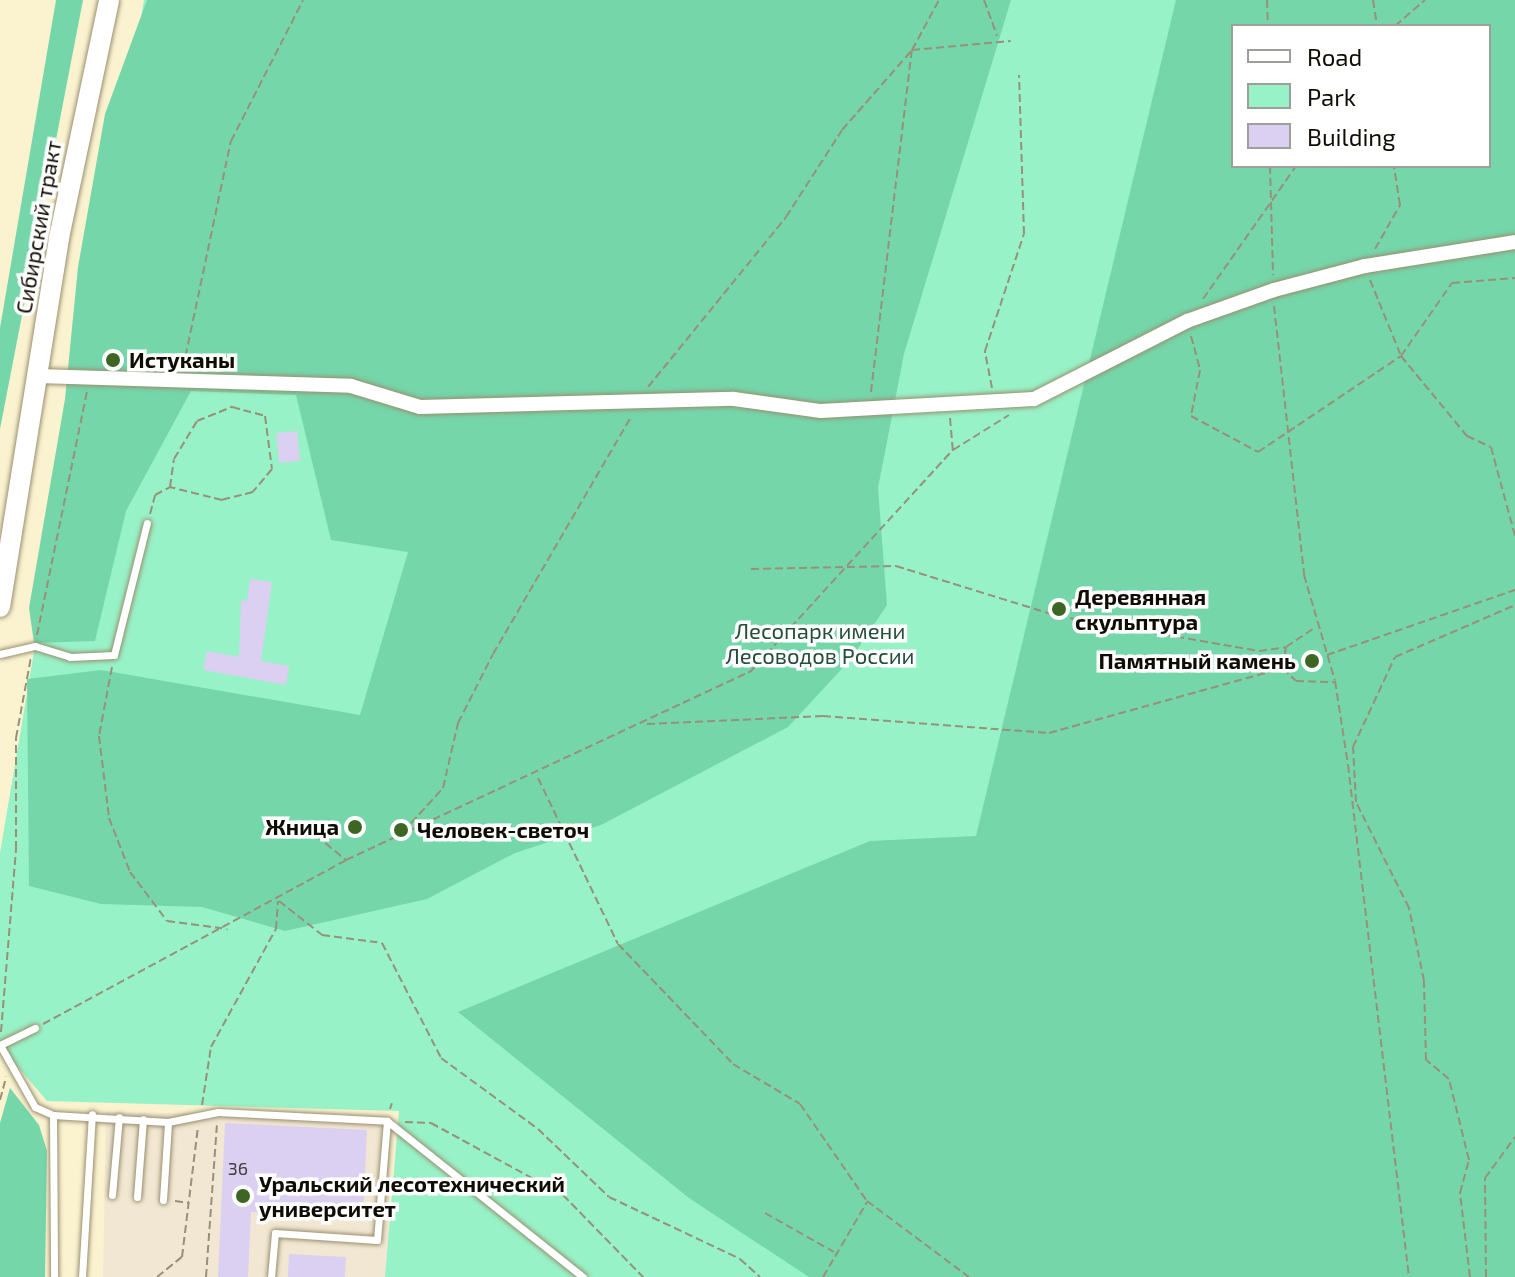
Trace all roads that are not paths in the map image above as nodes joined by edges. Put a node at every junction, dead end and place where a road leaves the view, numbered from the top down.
1 (109, 0) edge
2 (1515, 242) edge
3 (38, 376) junction
4 (147, 523) road end
5 (0, 607) edge
6 (0, 654) edge
7 (35, 1028) road end
8 (0, 1045) edge
9 (92, 1114) junction
10 (53, 1115) junction
11 (119, 1117) junction
12 (143, 1119) junction
13 (387, 1121) junction
14 (168, 1122) junction
15 (112, 1195) dead end
16 (137, 1197) dead end
17 (163, 1200) road end
18 (54, 1277) edge
19 (82, 1277) edge
20 (271, 1277) edge
21 (583, 1277) edge

1 - 3 main road, Сибирский тракт
2 - 3 street
3 - 5 main road, Сибирский тракт
4 - 6 lane
7 - 8 lane
8 - 10 lane
9 - 10 lane
9 - 11 lane
9 - 19 lane
10 - 18 lane
11 - 12 lane
11 - 15 lane
12 - 14 lane
12 - 16 lane
13 - 14 lane
13 - 20 lane
13 - 21 lane
14 - 17 lane

